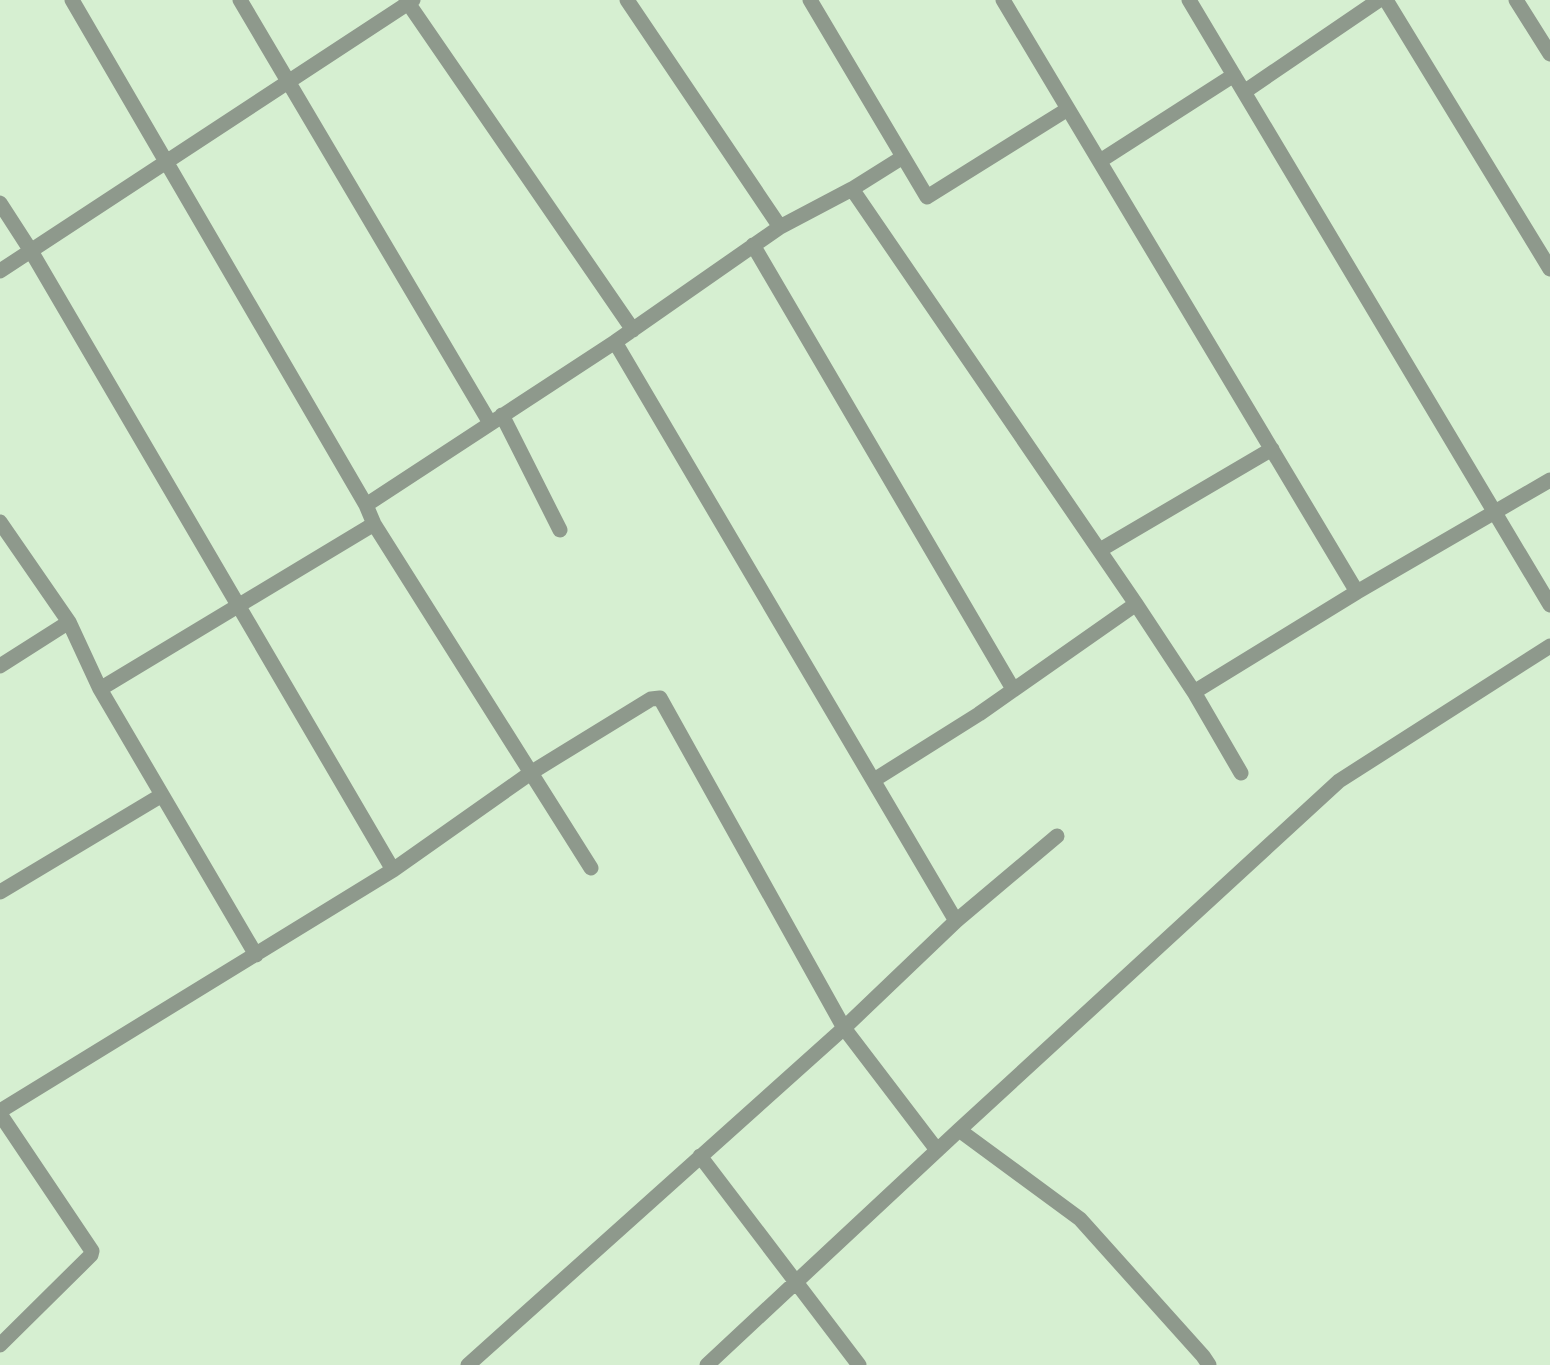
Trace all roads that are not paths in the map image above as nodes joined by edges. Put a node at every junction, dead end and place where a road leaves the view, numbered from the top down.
1 (72, 0) edge
2 (240, 0) edge
3 (627, 0) edge
4 (810, 0) edge
5 (1003, 0) edge
6 (1189, 0) edge
7 (1379, 0) edge
8 (1386, 0) edge
9 (1516, 0) edge
10 (409, 1) edge
11 (1550, 54) edge
12 (1234, 75) junction
13 (288, 82) junction
14 (1244, 92) junction
15 (1068, 109) junction
16 (903, 157) junction
17 (1100, 161) junction
18 (166, 162) junction
19 (852, 189) junction
20 (0, 202) edge
21 (780, 227) junction
22 (753, 245) junction
23 (31, 251) junction
24 (1550, 269) edge
25 (0, 271) edge
26 (633, 330) junction
27 (615, 342) junction
28 (496, 419) junction
29 (1272, 449) junction
30 (1550, 480) edge
31 (366, 505) junction
32 (1495, 512) junction
33 (0, 522) edge
34 (374, 524) junction
35 (560, 530) dead end
36 (1100, 550) junction
37 (1357, 592) junction
38 (1136, 604) junction
39 (1550, 605) edge
40 (239, 606) junction
41 (69, 622) junction
42 (1550, 646) edge
43 (0, 666) edge
44 (100, 689) junction
45 (1013, 689) junction
46 (1194, 692) junction
47 (532, 772) junction
48 (1241, 772) dead end
49 (874, 780) junction
50 (162, 795) junction
51 (1057, 836) dead end
52 (591, 868) dead end
53 (393, 870) junction
54 (0, 892) edge
55 (956, 921) junction
56 (256, 955) junction
57 (844, 1028) junction
58 (0, 1113) edge
59 (959, 1130) junction
60 (937, 1150) junction
61 (700, 1156) junction
62 (796, 1284) junction
63 (0, 1345) edge
64 (468, 1365) edge
65 (707, 1365) edge
66 (859, 1365) edge
67 (1210, 1365) edge

1 - 18 street
2 - 13 street
3 - 21 street
4 - 16 street
5 - 15 street
6 - 12 street
7 - 14 street
8 - 24 street
9 - 11 street
10 - 13 street
10 - 26 street
12 - 14 street
12 - 17 street
13 - 18 street
13 - 28 street
14 - 32 street
15 - 16 street
15 - 17 street
16 - 19 street
17 - 29 street
18 - 23 street
18 - 31 street
19 - 21 street
19 - 36 street
20 - 23 street
21 - 22 street
22 - 26 street
22 - 45 street
23 - 25 street
23 - 40 street
26 - 27 street
27 - 28 street
27 - 49 street
28 - 31 street
28 - 35 street
29 - 36 street
29 - 37 street
30 - 32 street
31 - 34 street
32 - 37 street
32 - 39 street
33 - 41 street
34 - 40 street
34 - 47 street
36 - 38 street
37 - 46 street
38 - 45 street
38 - 46 street
40 - 44 street
40 - 53 street
41 - 43 street
41 - 44 street
42 - 59 street
44 - 50 street
45 - 49 street
46 - 48 street
47 - 52 street
47 - 53 street
47 - 57 street
49 - 55 street
50 - 54 street
50 - 56 street
51 - 55 street
53 - 56 street
55 - 57 street
56 - 58 street
57 - 60 street
57 - 61 street
58 - 63 street
59 - 60 street
59 - 67 street
60 - 62 street
61 - 62 street
61 - 64 street
62 - 65 street
62 - 66 street

